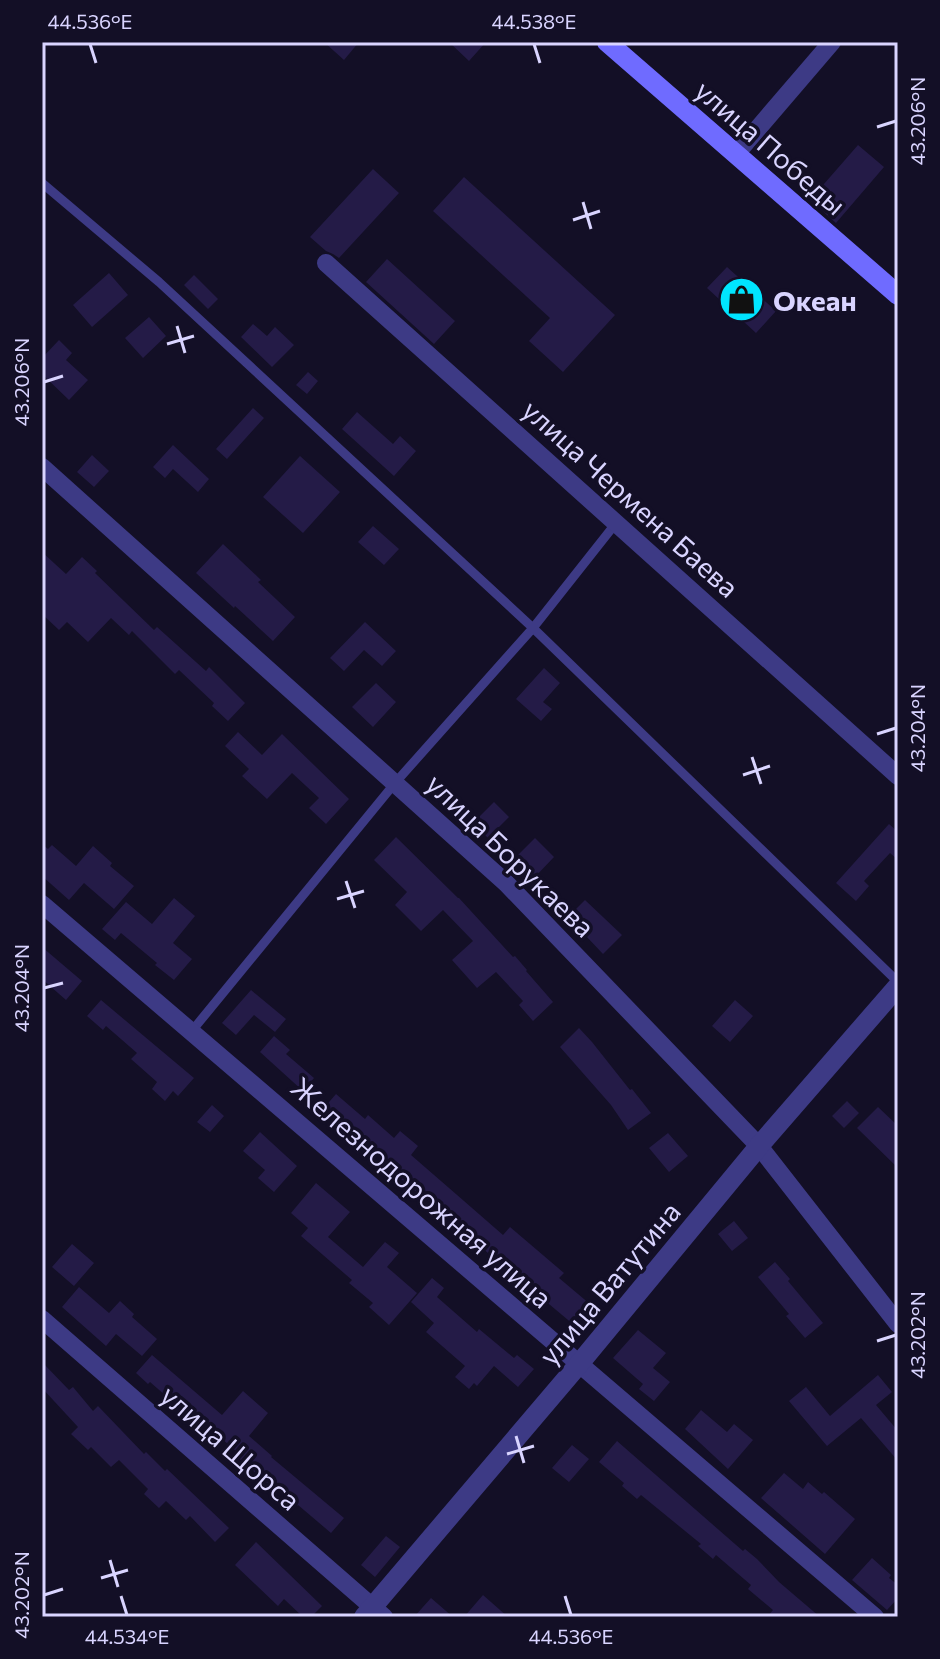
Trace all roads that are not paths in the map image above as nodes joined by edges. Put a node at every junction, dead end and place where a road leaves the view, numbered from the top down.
1 (607, 42) edge
2 (832, 42) edge
3 (736, 154) junction
4 (42, 183) edge
5 (326, 263) dead end
6 (898, 295) edge
7 (42, 467) edge
8 (616, 523) junction
9 (533, 628) junction
10 (898, 776) edge
11 (395, 783) junction
12 (42, 904) edge
13 (898, 984) edge
14 (191, 1032) junction
15 (759, 1146) junction
16 (42, 1319) edge
17 (898, 1324) edge
18 (579, 1364) junction
19 (373, 1614) edge
20 (875, 1617) edge

1 - 3 main road, улица Победы
2 - 3 street
3 - 6 main road, улица Победы
4 - 9 lane
5 - 8 street, улица Чермена Баева
7 - 11 street, улица Борукаева
8 - 9 lane
8 - 10 street, улица Чермена Баева
9 - 11 lane
9 - 13 lane
11 - 14 lane
11 - 15 street, улица Борукаева
12 - 14 street, Железнодорожная улица
13 - 15 street, улица Ватутина
14 - 18 street, Железнодорожная улица
15 - 17 street, улица Борукаева
15 - 18 street, улица Ватутина
16 - 19 street, улица Щорса
18 - 19 street, улица Ватутина
18 - 20 street, Железнодорожная улица

